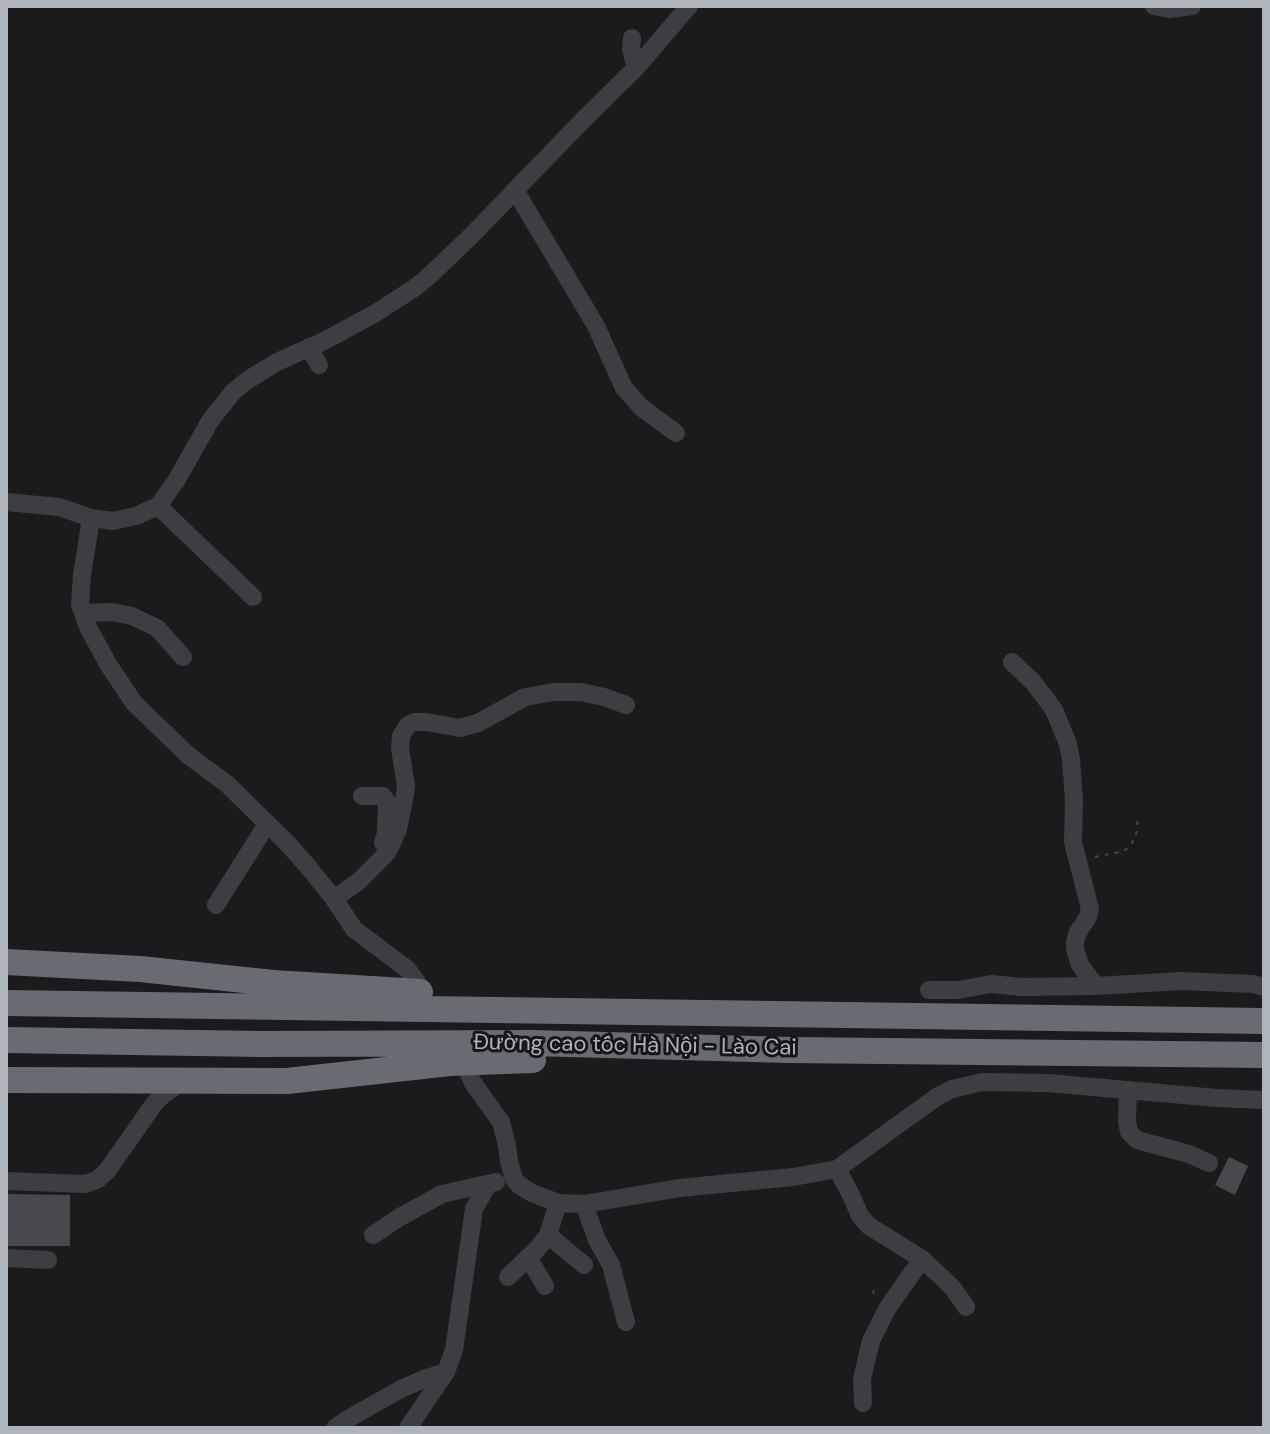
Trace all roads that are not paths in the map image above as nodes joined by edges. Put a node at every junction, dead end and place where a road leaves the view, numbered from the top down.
1 (689, 6) edge
2 (1154, 6) edge
3 (1192, 6) edge
4 (632, 38) dead end
5 (636, 68) junction
6 (515, 190) junction
7 (309, 347) junction
8 (319, 365) dead end
9 (676, 433) dead end
10 (6, 502) edge
11 (158, 506) junction
12 (91, 518) junction
13 (253, 597) dead end
14 (83, 613) junction
15 (183, 657) dead end
16 (1012, 662) dead end
17 (626, 705) dead end
18 (362, 796) dead end
19 (267, 824) junction
20 (378, 861) junction
21 (334, 899) junction
22 (216, 905) dead end
23 (6, 962) edge
24 (417, 982) dead end
25 (1096, 986) junction
26 (1264, 987) edge
27 (929, 990) dead end
28 (6, 1003) edge
29 (619, 1011) junction
30 (1264, 1021) edge
31 (6, 1040) edge
32 (789, 1050) junction
33 (1264, 1055) edge
34 (467, 1070) dead end
35 (6, 1080) edge
36 (183, 1081) junction
37 (1128, 1090) junction
38 (1264, 1100) edge
39 (1209, 1163) dead end
40 (837, 1169) junction
41 (514, 1179) junction
42 (6, 1181) edge
43 (488, 1184) junction
44 (558, 1203) junction
45 (584, 1204) junction
46 (373, 1235) dead end
47 (548, 1235) junction
48 (528, 1257) junction
49 (6, 1258) edge
50 (922, 1259) junction
51 (48, 1260) dead end
52 (584, 1265) dead end
53 (508, 1277) dead end
54 (545, 1286) dead end
55 (966, 1307) dead end
56 (626, 1322) dead end
57 (446, 1372) junction
58 (863, 1403) dead end
59 (335, 1428) edge
60 (408, 1428) edge

1 - 5 street
2 - 3 street
4 - 5 street
5 - 6 street
6 - 7 street
6 - 9 street
7 - 8 street
7 - 11 street
10 - 12 street
11 - 12 street
11 - 13 street
12 - 14 street
14 - 15 street
14 - 19 street
16 - 25 street
17 - 20 street
18 - 20 street
19 - 21 street
19 - 22 street
20 - 21 street
21 - 24 street
23 - 29 highway
25 - 26 street
25 - 27 street
28 - 29 highway, Đường cao tốc Hà Nội - Lào Cai
29 - 30 highway, Đường cao tốc Hà Nội - Lào Cai
31 - 32 highway, Đường cao tốc Hà Nội - Lào Cai
32 - 33 highway, Đường cao tốc Hà Nội - Lào Cai
32 - 36 highway
34 - 41 street
35 - 36 highway
36 - 42 street
37 - 38 street
37 - 39 street
37 - 40 street
40 - 45 street
40 - 50 street
41 - 43 street
41 - 44 street
43 - 46 street
43 - 57 street
44 - 45 street
44 - 47 street
45 - 56 street
47 - 48 street
47 - 52 street
48 - 53 street
48 - 54 street
49 - 51 street
50 - 55 street
50 - 58 street
57 - 59 street
57 - 60 street

